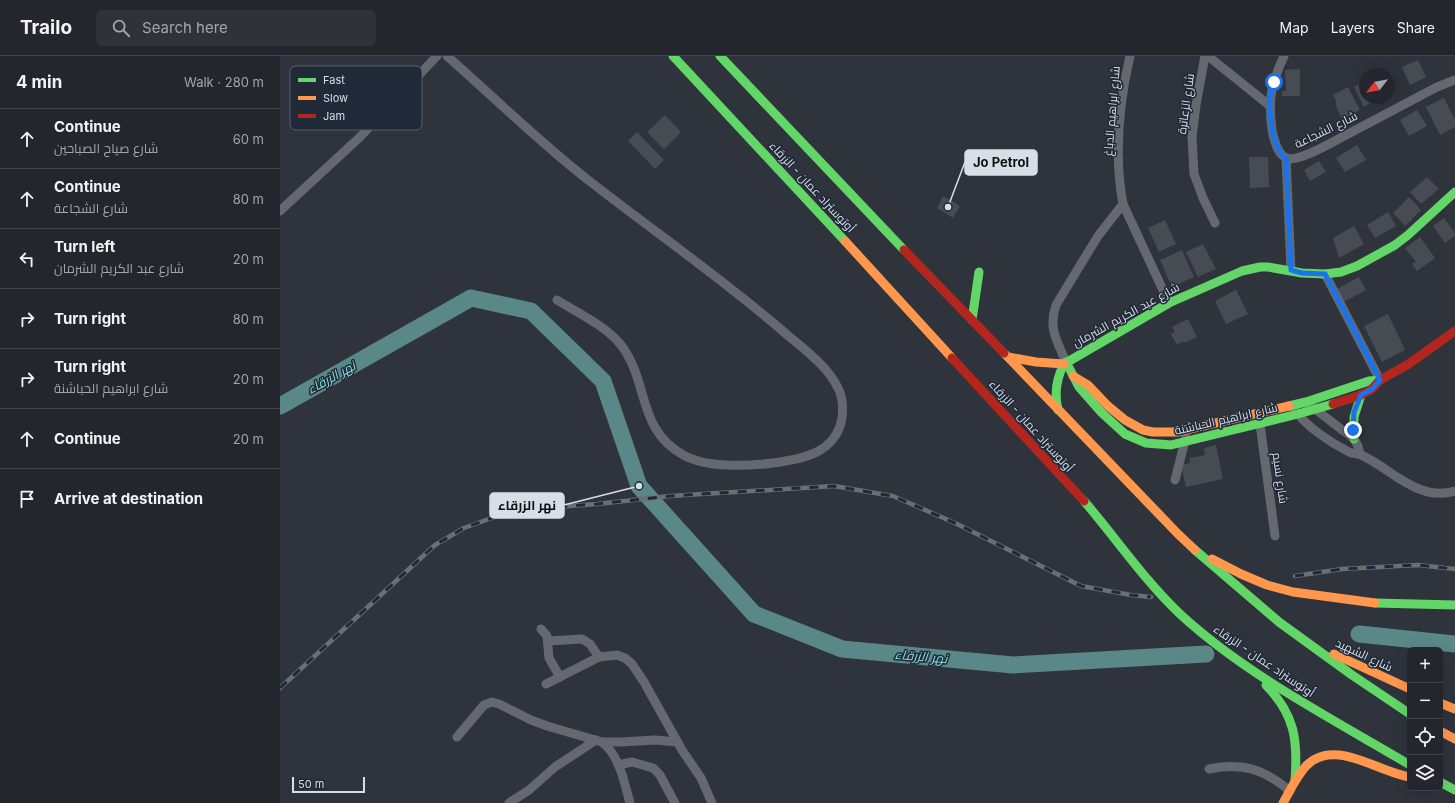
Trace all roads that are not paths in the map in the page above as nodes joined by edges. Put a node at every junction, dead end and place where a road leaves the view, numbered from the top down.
1 (437, 56) edge
2 (447, 56) edge
3 (672, 56) edge
4 (720, 56) edge
5 (1130, 56) edge
6 (1207, 56) edge
7 (1284, 56) edge
8 (422, 72) edge
9 (1455, 80) edge
10 (1270, 106) junction
11 (367, 130) edge
12 (1286, 158) junction
13 (1455, 192) edge
14 (1123, 204) junction
15 (280, 211) edge
16 (1215, 223) dead end
17 (1291, 270) junction
18 (979, 272) dead end
19 (1325, 274) junction
20 (556, 300) dead end
21 (1169, 303) junction
22 (972, 320) junction
23 (1455, 331) edge
24 (1008, 356) junction
25 (1065, 363) junction
26 (1072, 376) junction
27 (1380, 380) junction
28 (1361, 395) junction
29 (1306, 402) junction
30 (1293, 405) junction
31 (1058, 410) junction
32 (1316, 410) junction
33 (1298, 414) junction
34 (1260, 424) junction
35 (1186, 430) junction
36 (1354, 439) junction
37 (1185, 442) junction
38 (1360, 454) junction
39 (1175, 480) dead end
40 (1455, 491) edge
41 (1275, 536) dead end
42 (1198, 552) junction
43 (1455, 605) edge
44 (541, 629) dead end
45 (548, 641) junction
46 (1308, 643) junction
47 (598, 657) junction
48 (1243, 664) junction
49 (560, 677) junction
50 (546, 684) dead end
51 (1407, 688) edge
52 (1443, 704) edge
53 (1455, 709) edge
54 (1407, 712) edge
55 (1443, 733) edge
56 (457, 737) dead end
57 (1455, 739) edge
58 (599, 741) junction
59 (677, 742) junction
60 (1407, 763) edge
61 (618, 765) junction
62 (1209, 769) dead end
63 (1407, 776) edge
64 (1296, 780) junction
65 (1443, 784) edge
66 (1455, 790) edge
67 (1290, 791) junction
68 (509, 803) edge
69 (630, 803) edge
70 (675, 803) edge
71 (712, 803) edge
72 (1283, 803) edge

1 - 8 street
2 - 20 street
3 - 48 main road, أوتوستراد عمان - الزرقاء
4 - 22 main road, أوتوستراد عمان - الزرقاء
5 - 14 street, شارع ابراهيم الدباغ
6 - 10 street
6 - 16 street, شارع الزعاترة
7 - 10 street
9 - 12 street, شارع الشجاعة
10 - 12 street
11 - 15 street
12 - 17 street, شارع الشجاعة
13 - 19 main road, شارع عبد الكريم الشرمان
14 - 21 street, شارع ابراهيم الدباغ
14 - 25 street
17 - 19 main road, شارع عبد الكريم الشرمان
17 - 21 main road, شارع عبد الكريم الشرمان
18 - 22 main road
19 - 27 street
21 - 25 main road, شارع عبد الكريم الشرمان
22 - 24 main road, أوتوستراد عمان - الزرقاء
23 - 27 main road, شارع ابراهيم الحباشنة
24 - 25 main road
24 - 31 main road, أوتوستراد عمان - الزرقاء
25 - 26 main road, شارع ابراهيم الحباشنة
25 - 31 main road
26 - 35 main road, شارع ابراهيم الحباشنة
26 - 37 main road, شارع ابراهيم الحباشنة
27 - 28 main road, شارع ابراهيم الحباشنة
27 - 29 main road, شارع ابراهيم الحباشنة
28 - 32 main road, شارع ابراهيم الحباشنة
28 - 36 main road
29 - 30 main road, شارع ابراهيم الحباشنة
29 - 32 street
30 - 33 street
30 - 35 main road, شارع ابراهيم الحباشنة
31 - 42 main road, أوتوستراد عمان - الزرقاء
32 - 33 main road, شارع ابراهيم الحباشنة
32 - 36 street
33 - 34 main road, شارع ابراهيم الحباشنة
33 - 38 street
34 - 37 main road, شارع ابراهيم الحباشنة
34 - 41 street, شارع نسيم
35 - 37 street
36 - 38 street
37 - 39 street
38 - 40 street
42 - 43 main road
42 - 46 main road, أوتوستراد عمان - الزرقاء
44 - 45 street
45 - 47 street
45 - 49 street
46 - 51 main road, شارع الشهيد
46 - 54 main road, أوتوستراد عمان - الزرقاء
47 - 49 street
47 - 59 street
48 - 60 main road, أوتوستراد عمان - الزرقاء
48 - 64 main road
49 - 50 street
52 - 53 main road
55 - 57 main road
56 - 58 street
58 - 59 street
58 - 61 street
58 - 68 street
59 - 71 street
61 - 69 street
61 - 70 street
62 - 67 street
63 - 64 main road
64 - 67 main road
65 - 66 main road
67 - 72 main road

